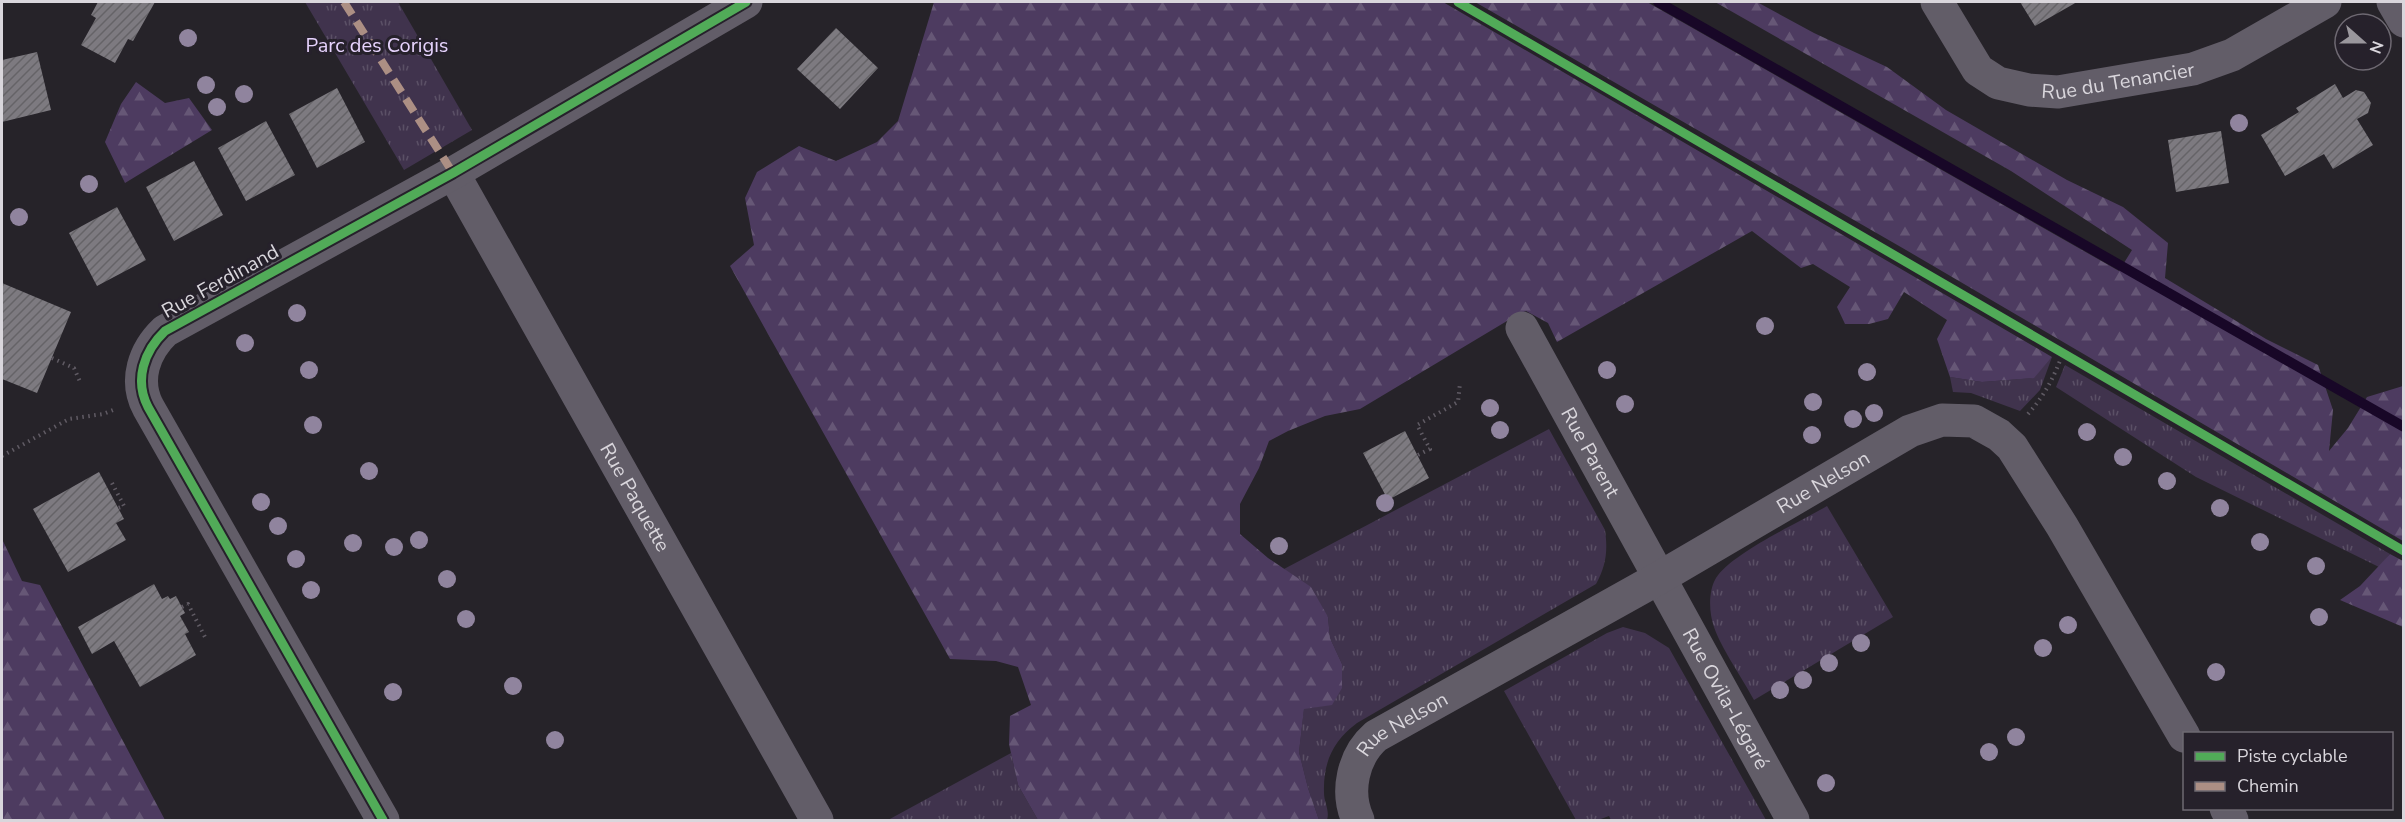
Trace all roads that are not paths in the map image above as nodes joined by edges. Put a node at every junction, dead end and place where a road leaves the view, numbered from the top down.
1 (746, 2) edge
2 (1937, 2) edge
3 (2325, 2) edge
4 (2393, 2) edge
5 (2403, 21) edge
6 (453, 173) junction
7 (1522, 328) dead end
8 (1659, 578) junction
9 (2183, 734) edge
10 (383, 820) edge
11 (817, 820) edge
12 (1358, 820) edge
13 (1793, 820) edge

1 - 6 street, Rue Ferdinand
2 - 3 street, Rue du Tenancier
4 - 5 street
6 - 10 street, Rue Ferdinand
6 - 11 street, Rue Paquette
7 - 8 street, Rue Parent
8 - 9 street, Rue Nelson
8 - 12 street, Rue Nelson
8 - 13 street, Rue Ovila-Légaré

